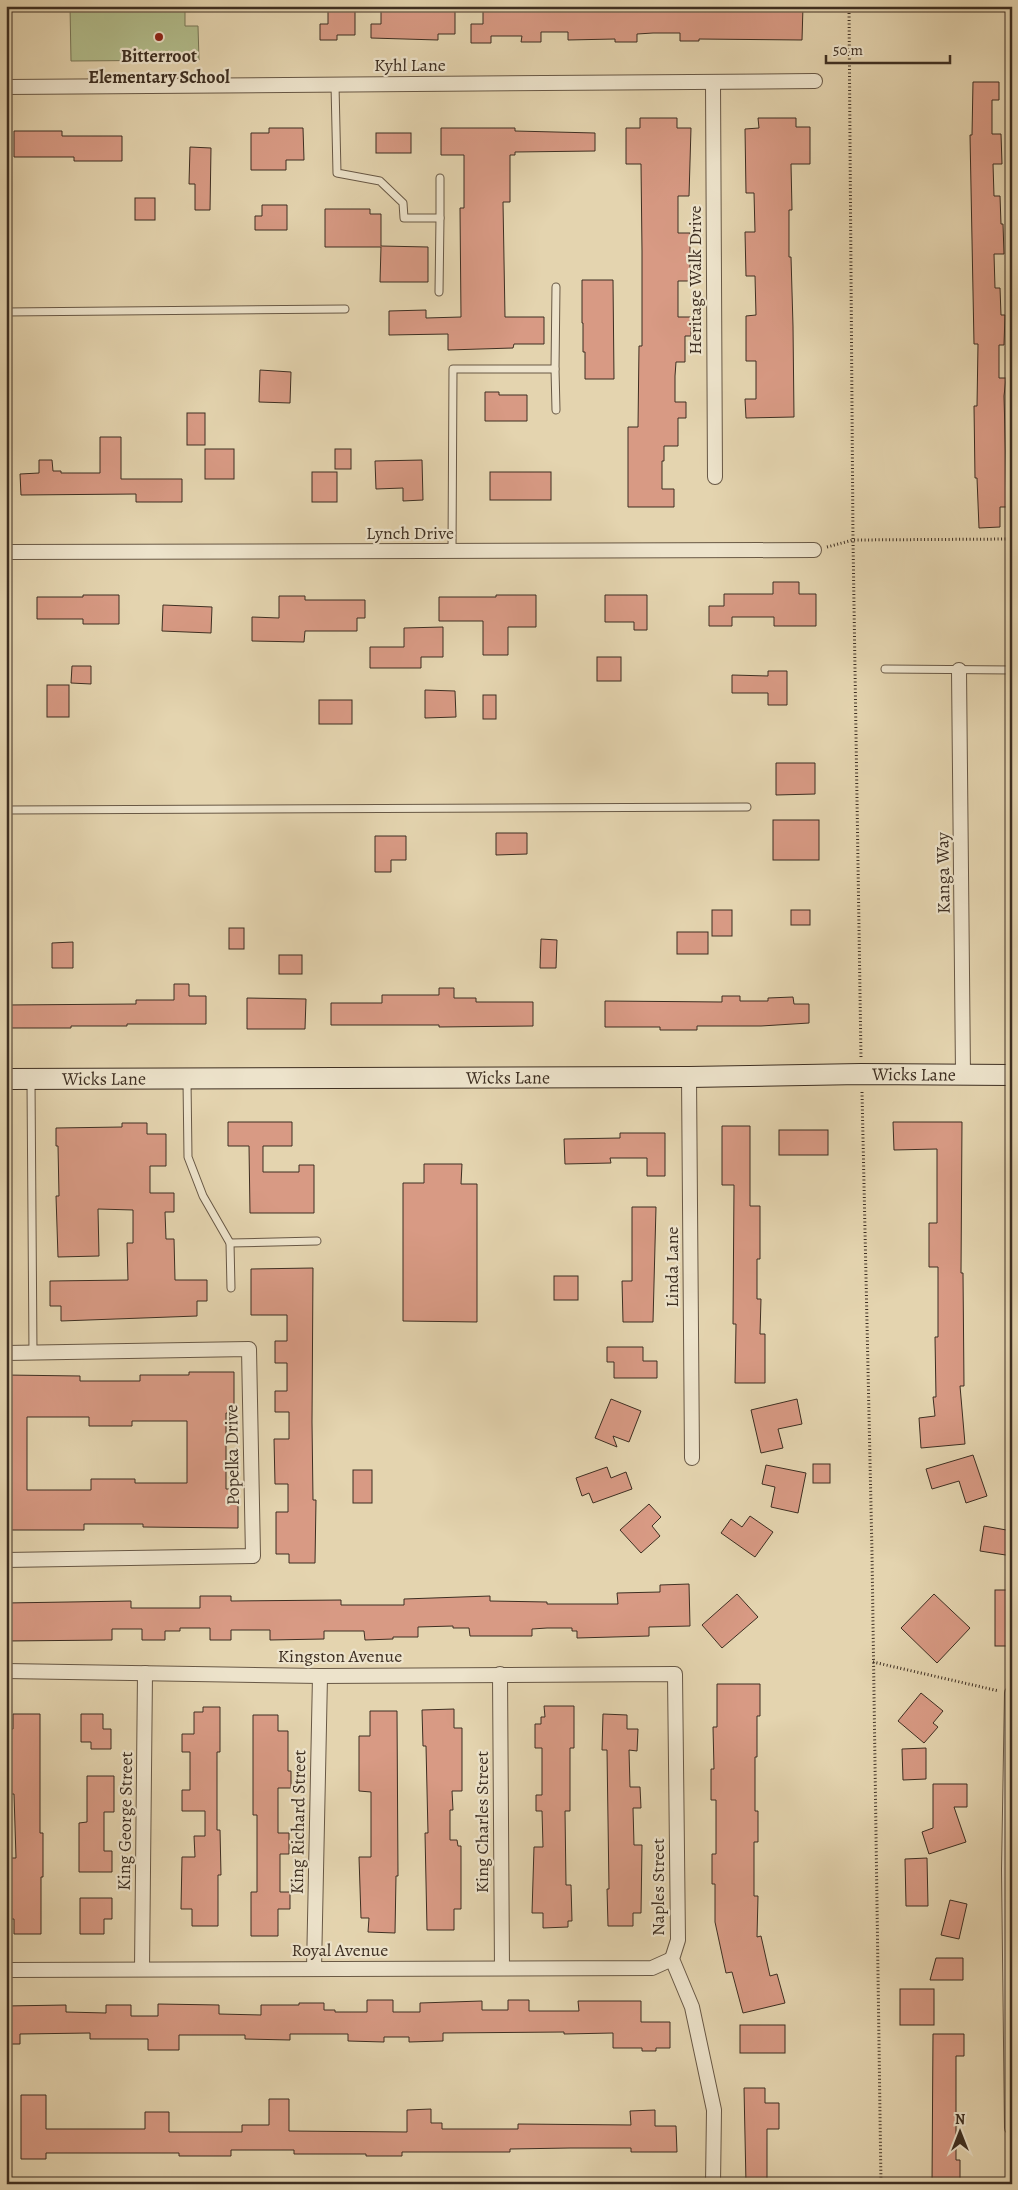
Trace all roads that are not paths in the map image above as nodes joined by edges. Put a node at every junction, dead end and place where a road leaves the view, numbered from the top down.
1 (815, 81) dead end
2 (713, 82) junction
3 (335, 85) junction
4 (6, 87) edge
5 (440, 178) dead end
6 (440, 218) junction
7 (556, 287) dead end
8 (439, 292) dead end
9 (345, 308) dead end
10 (6, 312) edge
11 (555, 369) junction
12 (556, 410) dead end
13 (715, 477) dead end
14 (814, 550) road end
15 (452, 551) junction
16 (6, 552) edge
17 (885, 669) dead end
18 (959, 670) junction
19 (1012, 670) edge
20 (747, 807) dead end
21 (6, 810) edge
22 (963, 1074) junction
23 (1012, 1075) edge
24 (689, 1077) junction
25 (187, 1078) junction
26 (6, 1079) edge
27 (30, 1079) junction
28 (317, 1241) dead end
29 (230, 1242) junction
30 (231, 1288) dead end
31 (6, 1353) edge
32 (33, 1353) junction
33 (692, 1458) dead end
34 (6, 1560) edge
35 (6, 1671) edge
36 (145, 1673) junction
37 (500, 1674) junction
38 (675, 1674) joint
39 (320, 1676) junction
40 (1012, 1693) edge
41 (1011, 1941) edge
42 (672, 1959) junction
43 (502, 1968) junction
44 (314, 1969) junction
45 (6, 1970) edge
46 (142, 1970) junction
47 (1012, 2128) edge
48 (713, 2184) edge

1 - 2 street, Kyhl Lane
2 - 3 street, Kyhl Lane
2 - 13 street, Heritage Walk Drive
3 - 4 street, Kyhl Lane
3 - 6 lane
5 - 6 lane
6 - 8 lane
7 - 11 lane
9 - 10 lane
11 - 12 lane
11 - 15 lane
14 - 15 street, Lynch Drive
15 - 16 street, Lynch Drive
17 - 18 lane
18 - 19 lane
18 - 22 street, Kanga Way
20 - 21 lane
22 - 23 street, Wicks Lane
22 - 24 street, Wicks Lane
24 - 25 street, Wicks Lane
24 - 33 street, Linda Lane
25 - 27 street, Wicks Lane
25 - 29 lane
26 - 27 street, Wicks Lane
27 - 32 lane
28 - 29 lane
29 - 30 lane
31 - 32 street, Popelka Drive
32 - 34 street, Popelka Drive
35 - 36 street, Kingston Avenue
36 - 39 street, Kingston Avenue
36 - 46 street, King George Street
37 - 38 street, Kingston Avenue
37 - 39 street, Kingston Avenue
37 - 43 street, King Charles Street
38 - 42 street, Naples Street
39 - 44 street, King Richard Street
40 - 41 street
41 - 47 street
42 - 43 street, Royal Avenue
42 - 48 street, Naples Street
43 - 44 street, Royal Avenue
44 - 46 street, Royal Avenue
45 - 46 street, Royal Avenue

